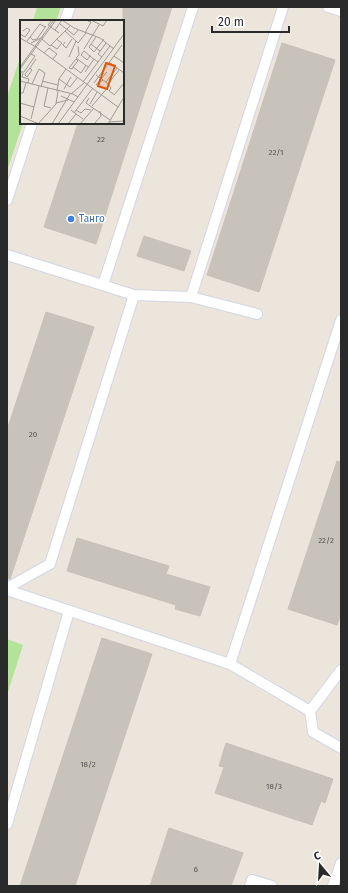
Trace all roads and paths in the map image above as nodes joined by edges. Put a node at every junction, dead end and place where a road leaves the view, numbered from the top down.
1 (70, 7) edge
2 (192, 7) edge
3 (282, 7) edge
4 (328, 7) edge
5 (341, 11) edge
6 (65, 20) edge
7 (32, 124) edge
8 (7, 200) edge
9 (7, 255) edge
10 (103, 285) junction
11 (134, 295) junction
12 (191, 297) junction
13 (257, 314) dead end
14 (341, 320) edge
15 (7, 589) edge
16 (70, 611) junction
17 (230, 664) junction
18 (341, 670) edge
19 (310, 711) junction
20 (341, 748) edge
21 (7, 824) edge
22 (341, 863) edge
23 (250, 886) edge
24 (272, 886) edge
25 (333, 886) edge

1 - 6 lane
2 - 10 lane
3 - 12 lane
4 - 5 lane
7 - 8 lane
9 - 10 lane
10 - 11 lane
11 - 12 lane
11 - 15 lane
12 - 13 lane
14 - 17 lane
15 - 16 lane
16 - 17 lane
16 - 21 lane
17 - 19 lane
18 - 19 lane
19 - 20 lane
22 - 25 lane
23 - 24 lane

